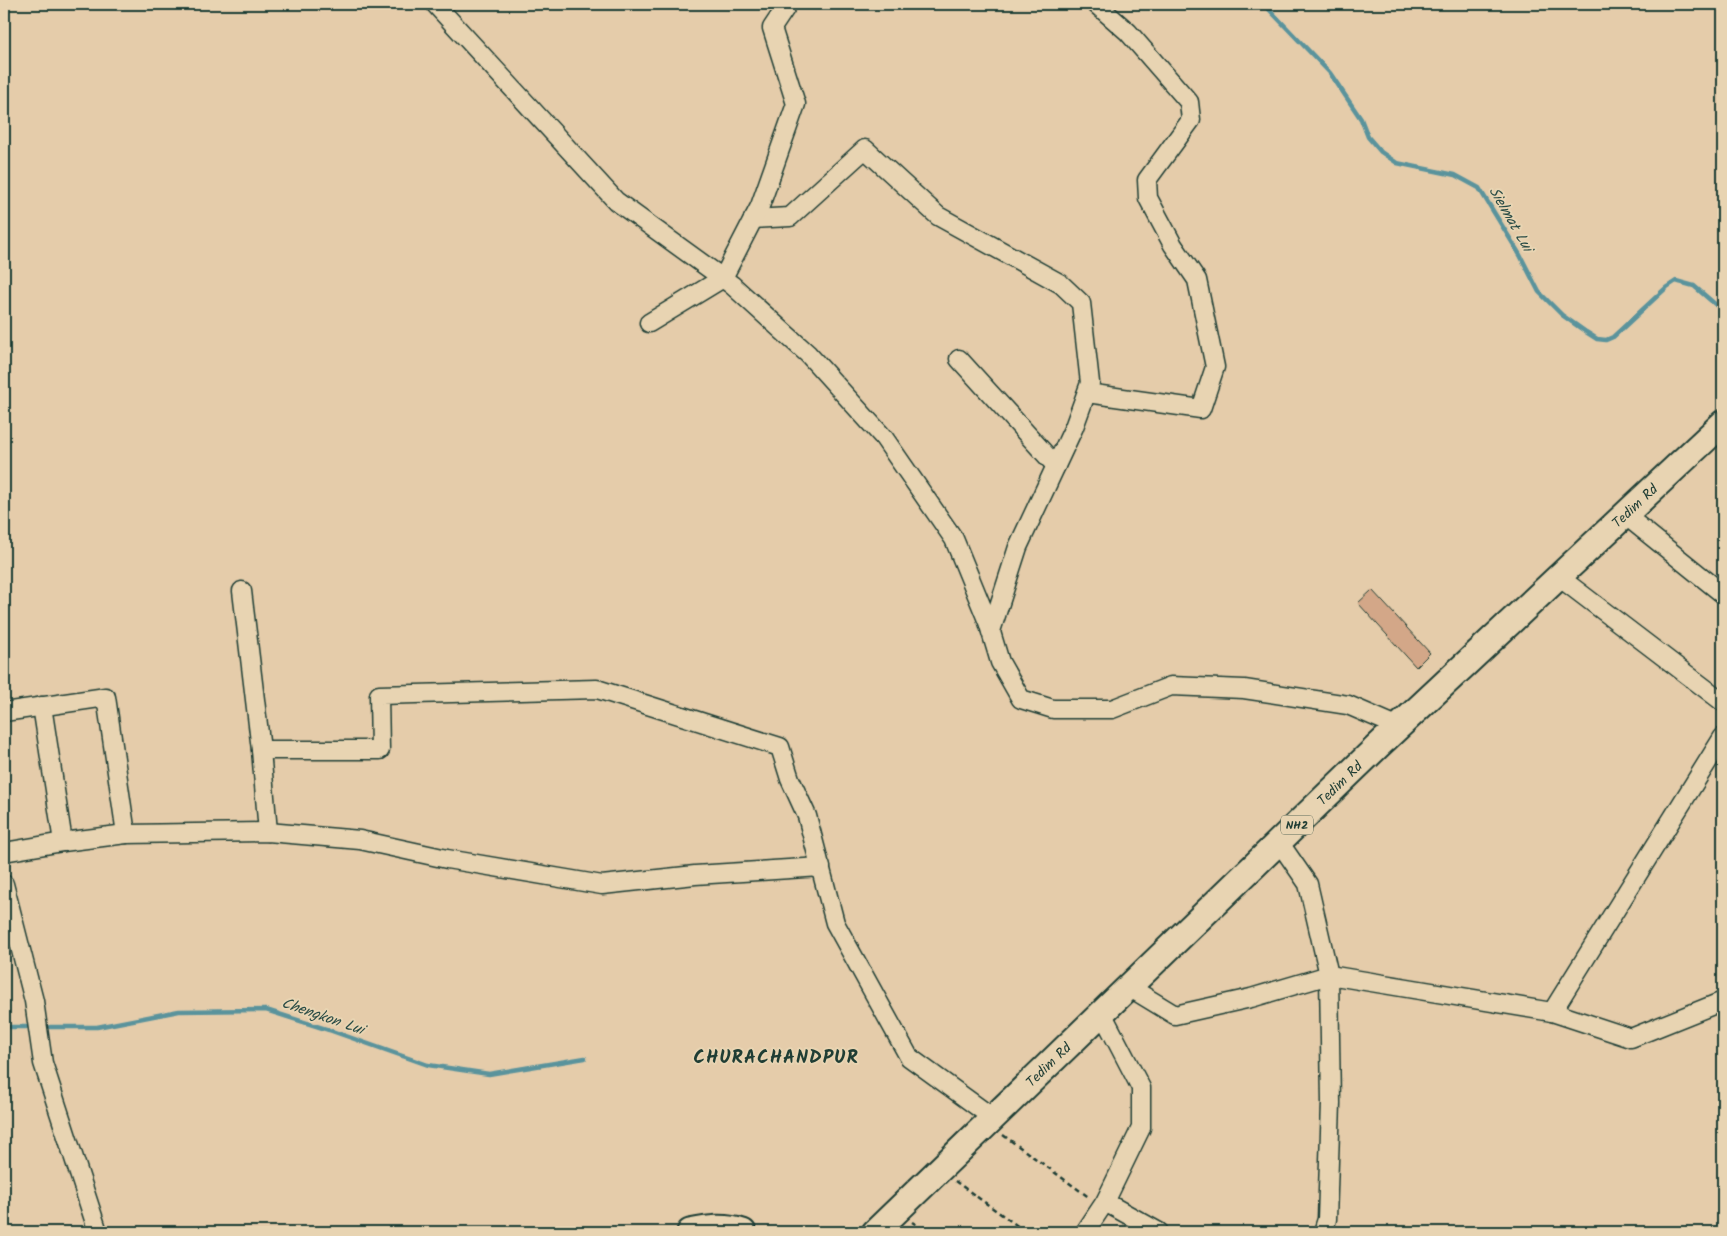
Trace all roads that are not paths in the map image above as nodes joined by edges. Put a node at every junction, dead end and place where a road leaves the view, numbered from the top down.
1 (435, 4) edge
2 (788, 4) edge
3 (1096, 4) edge
4 (753, 219) junction
5 (723, 278) junction
6 (650, 323) dead end
7 (959, 359) dead end
8 (1087, 393) junction
9 (1723, 423) edge
10 (1056, 466) junction
11 (1625, 515) junction
12 (1559, 577) junction
13 (242, 591) dead end
14 (1723, 594) edge
15 (991, 631) junction
16 (1723, 702) edge
17 (42, 706) junction
18 (4, 712) edge
19 (1399, 727) junction
20 (1723, 737) edge
21 (261, 750) junction
22 (268, 832) junction
23 (126, 834) junction
24 (64, 842) junction
25 (1279, 842) junction
26 (4, 852) edge
27 (821, 867) junction
28 (4, 884) edge
29 (1329, 975) junction
30 (1128, 987) junction
31 (1723, 1001) edge
32 (1552, 1012) junction
33 (1102, 1013) junction
34 (990, 1121) junction
35 (1104, 1204) junction
36 (98, 1232) edge
37 (690, 1232) edge
38 (743, 1232) edge
39 (875, 1232) edge
40 (1085, 1232) edge
41 (1159, 1232) edge
42 (1323, 1232) edge

1 - 5 street
2 - 4 street
3 - 8 street
4 - 5 street
4 - 8 street
5 - 6 street
5 - 15 street
7 - 10 street
8 - 10 street
9 - 11 highway, Tedim Rd / NH2
10 - 15 street
11 - 12 highway, Tedim Rd / NH2
11 - 14 street
12 - 16 street
12 - 19 highway, Tedim Rd / NH2
13 - 21 street
15 - 19 street
17 - 18 street
17 - 23 street
17 - 24 street
19 - 25 highway, Tedim Rd / NH2
20 - 32 street
21 - 22 street
21 - 27 street
22 - 23 street
22 - 27 street
23 - 24 street
24 - 26 street
25 - 29 street
25 - 30 highway, Tedim Rd / NH2
27 - 34 street
28 - 36 street
29 - 30 street
29 - 32 street
29 - 42 street
30 - 33 highway, Tedim Rd / NH2
31 - 32 street
33 - 34 highway, Tedim Rd / NH2
33 - 35 street
34 - 39 highway, Tedim Rd / NH2
35 - 40 street
35 - 41 street
37 - 38 highway

